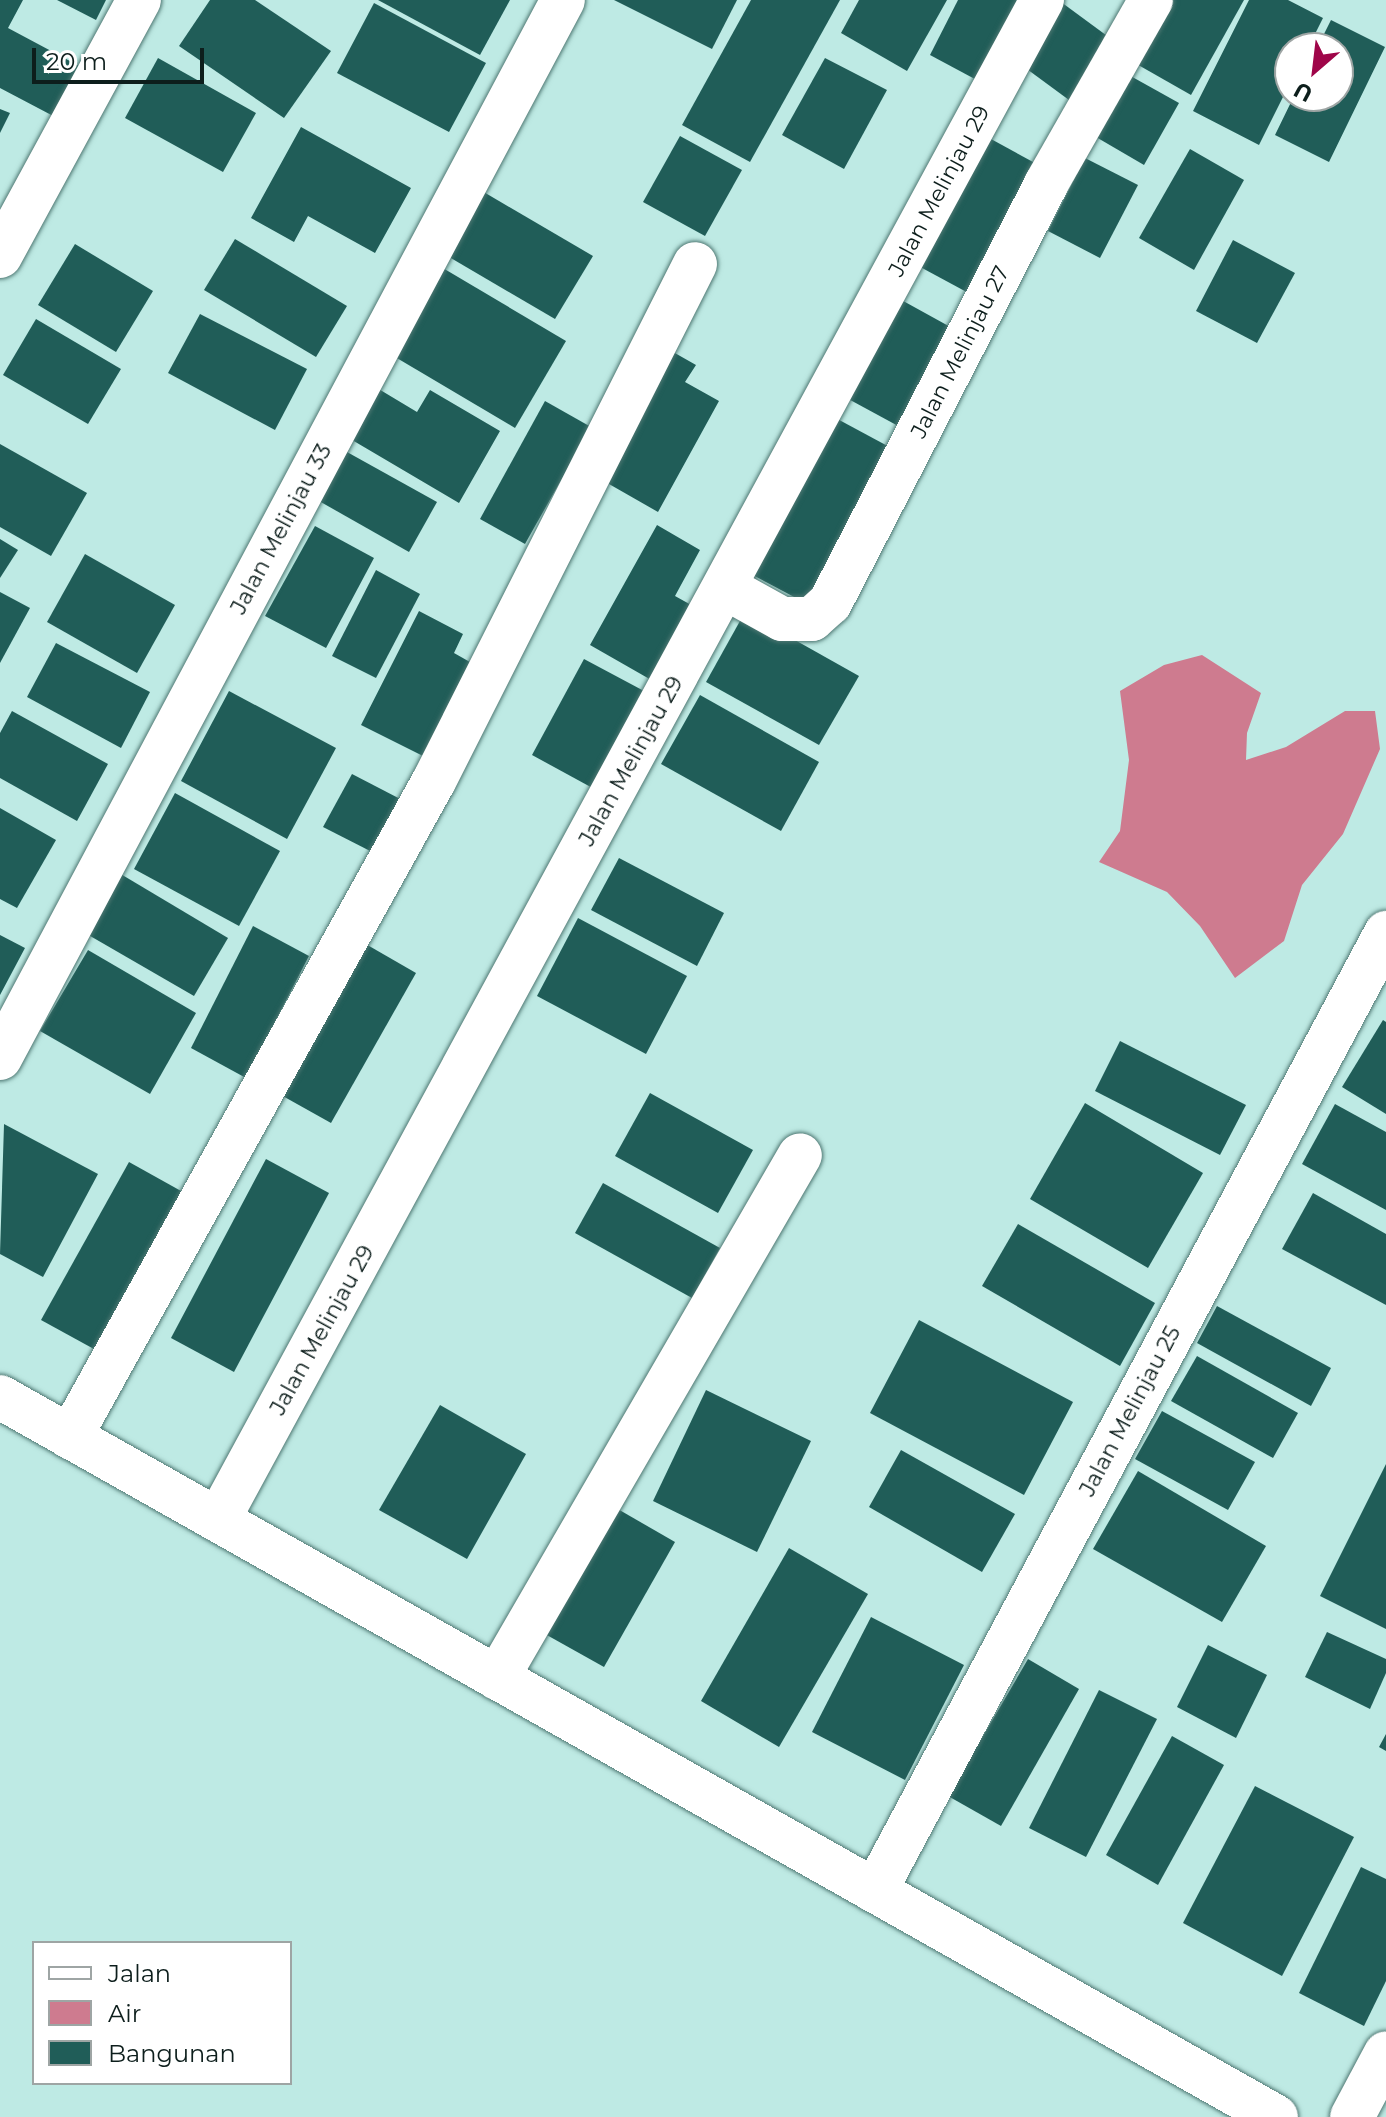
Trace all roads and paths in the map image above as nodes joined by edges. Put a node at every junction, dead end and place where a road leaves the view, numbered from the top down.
1 (139, 0) edge
2 (563, 0) edge
3 (1042, 0) edge
4 (1151, 0) edge
5 (0, 256) edge
6 (695, 264) dead end
7 (726, 588) junction
8 (1386, 933) edge
9 (0, 1058) edge
10 (800, 1155) dead end
11 (0, 1397) edge
12 (70, 1437) junction
13 (218, 1520) junction
14 (497, 1678) junction
15 (875, 1891) junction
16 (1386, 2053) edge
17 (1276, 2117) edge
18 (1352, 2117) edge

1 - 5 street
2 - 9 street, Jalan Melinjau 33
3 - 7 street, Jalan Melinjau 29
4 - 7 street, Jalan Melinjau 27
6 - 12 street
7 - 13 street, Jalan Melinjau 29
8 - 15 street, Jalan Melinjau 25
10 - 14 street
11 - 12 street
12 - 13 street
13 - 14 street
14 - 15 street
15 - 17 street
16 - 18 street

